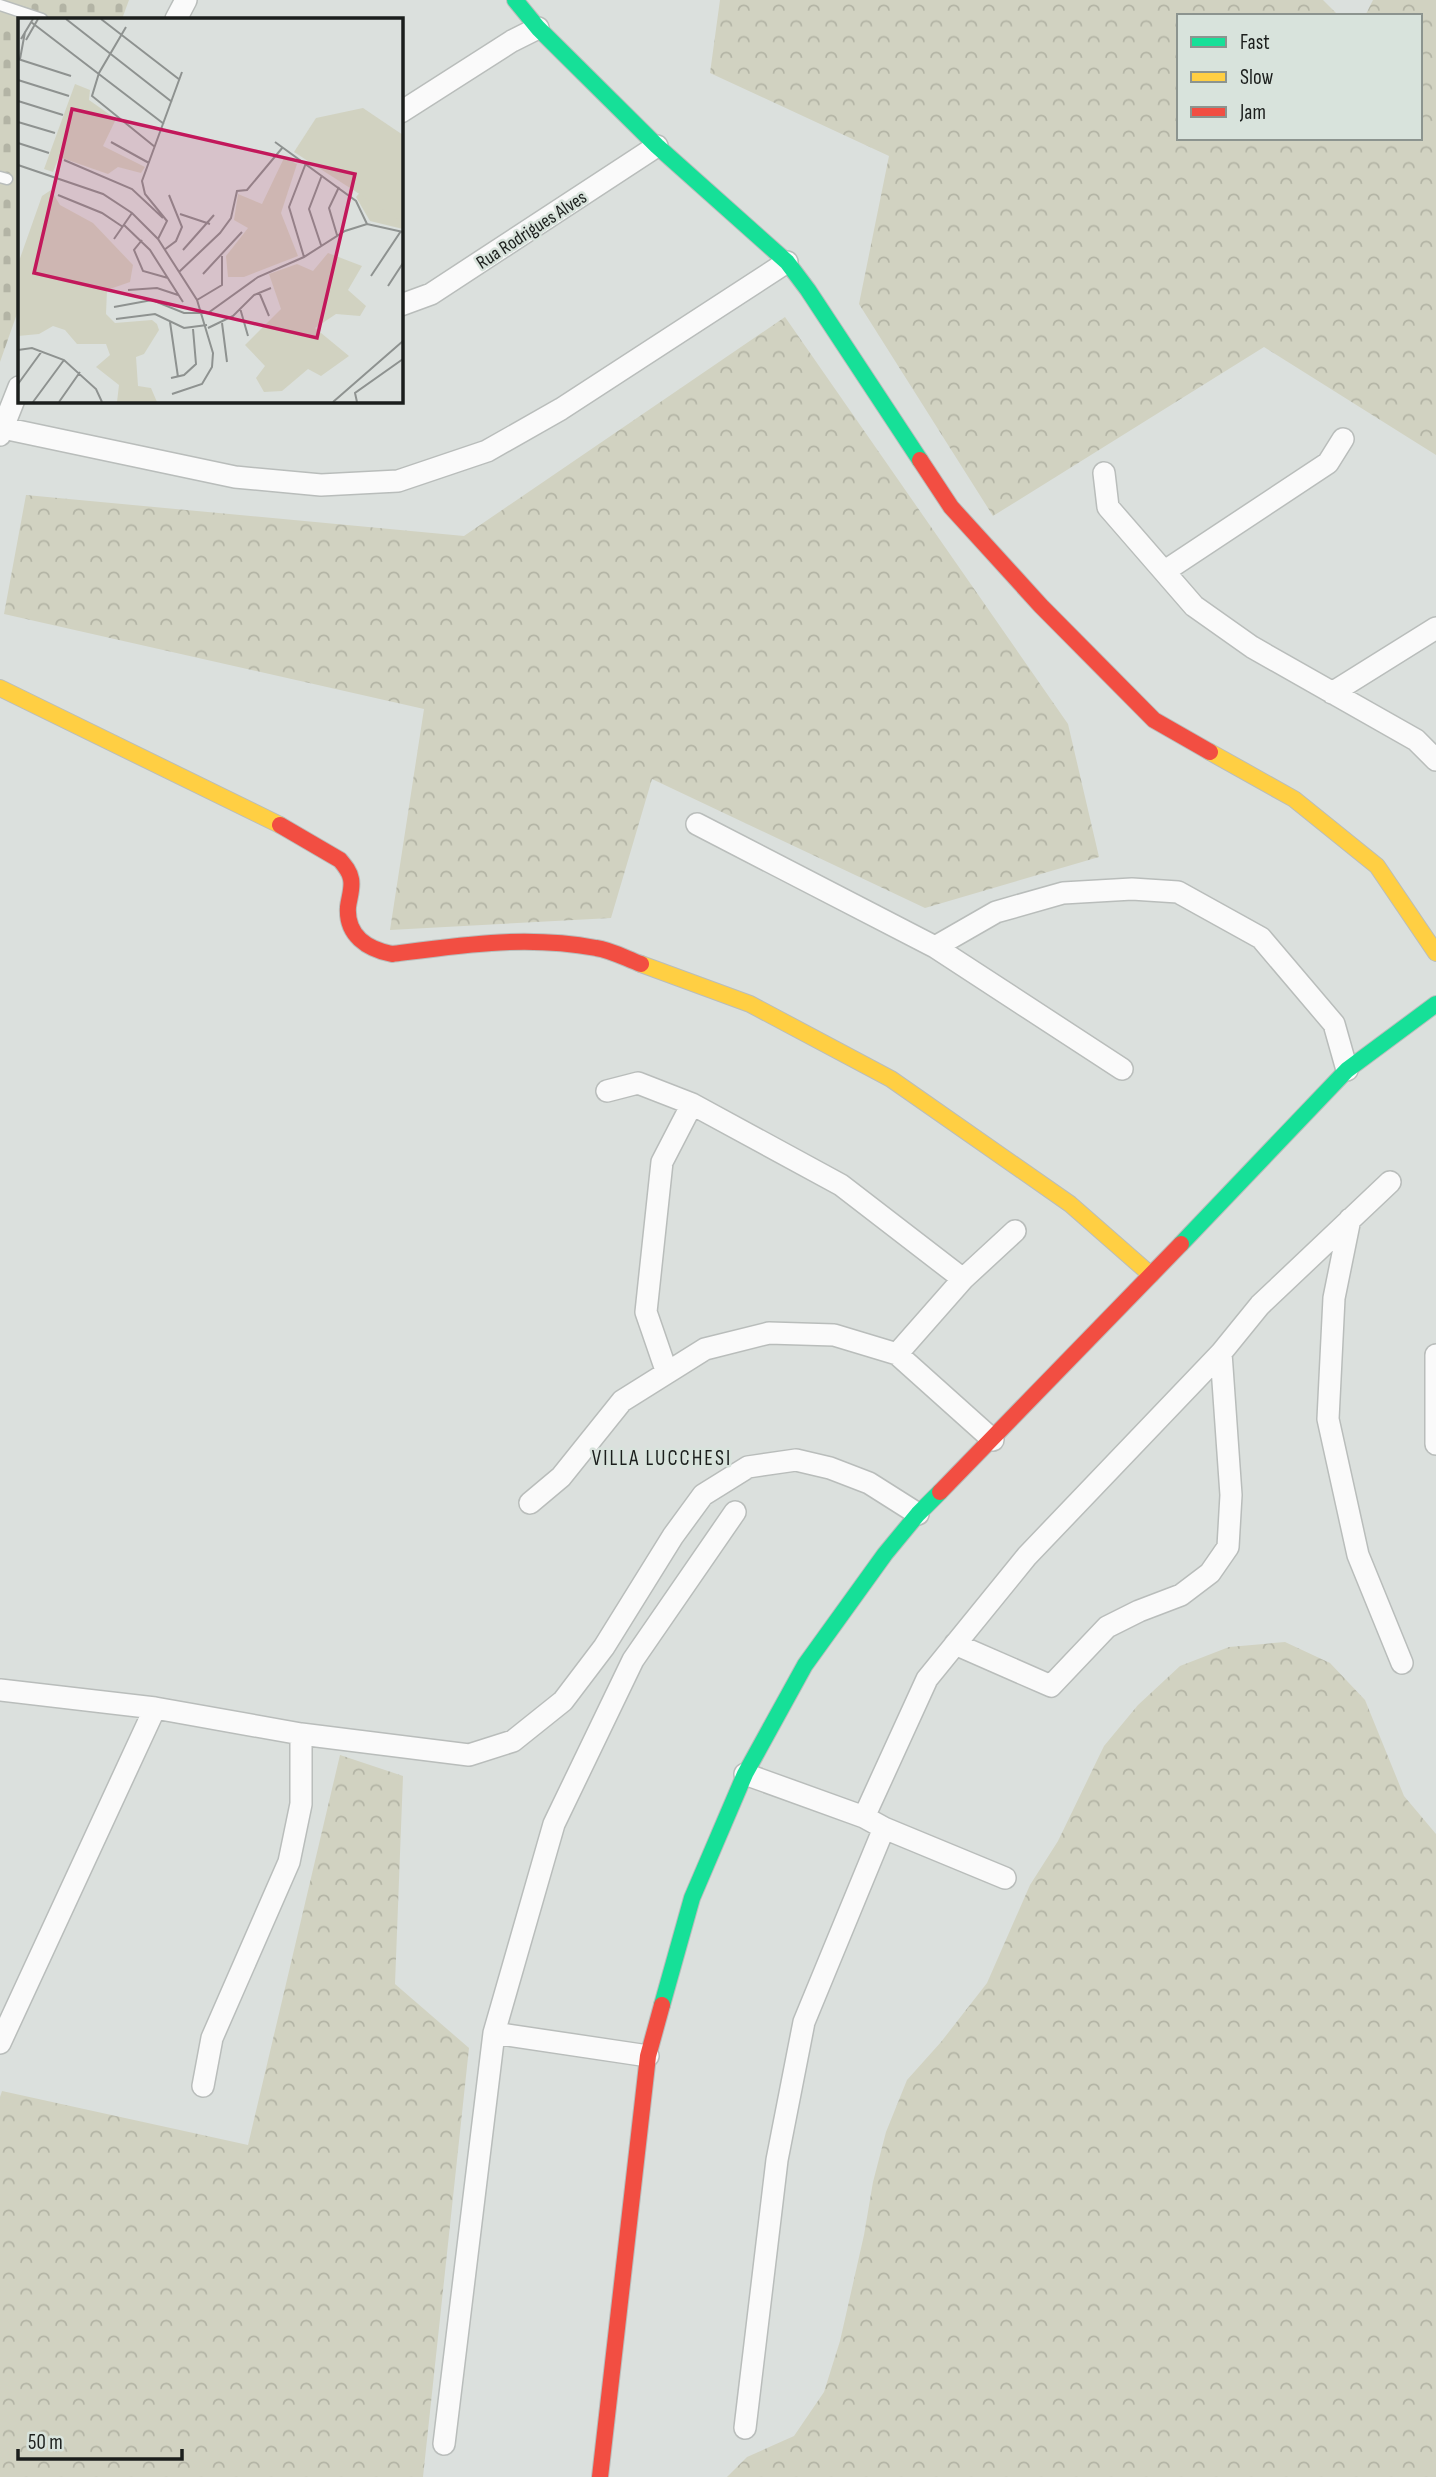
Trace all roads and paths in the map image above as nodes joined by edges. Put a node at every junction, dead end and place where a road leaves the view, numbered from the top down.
1 (186, 0) edge
2 (515, 0) edge
3 (0, 5) edge
4 (39, 18) edge
5 (177, 18) edge
6 (538, 28) junction
7 (402, 111) edge
8 (657, 146) junction
9 (786, 262) junction
10 (402, 305) edge
11 (18, 389) edge
12 (1, 431) edge
13 (1343, 439) dead end
14 (1104, 473) dead end
15 (1164, 571) junction
16 (1436, 628) edge
17 (0, 688) edge
18 (1332, 693) junction
19 (1436, 760) edge
20 (696, 824) dead end
21 (935, 947) junction
22 (1436, 953) edge
23 (1436, 1004) edge
24 (1122, 1069) dead end
25 (1347, 1070) junction
26 (607, 1091) dead end
27 (692, 1104) junction
28 (1390, 1182) dead end
29 (1350, 1219) junction
30 (1015, 1231) dead end
31 (1151, 1275) junction
32 (963, 1279) junction
33 (1221, 1353) junction
34 (897, 1354) junction
35 (1436, 1355) edge
36 (667, 1373) junction
37 (993, 1440) junction
38 (1436, 1444) edge
39 (530, 1503) dead end
40 (735, 1512) dead end
41 (918, 1514) junction
42 (955, 1644) junction
43 (1402, 1663) dead end
44 (0, 1689) edge
45 (155, 1709) junction
46 (301, 1734) junction
47 (745, 1774) junction
48 (864, 1817) junction
49 (884, 1828) junction
50 (1005, 1878) dead end
51 (494, 2033) junction
52 (0, 2043) edge
53 (648, 2056) junction
54 (203, 2086) dead end
55 (745, 2428) dead end
56 (444, 2444) dead end
57 (600, 2477) edge

1 - 5 street
2 - 6 street
3 - 4 lane
6 - 7 street
6 - 8 street
8 - 9 street
8 - 10 street, Rua Rodrigues Alves
9 - 12 street
9 - 22 street
11 - 12 street
13 - 15 street
14 - 15 street
15 - 18 street
16 - 18 street
17 - 31 street
18 - 19 street
20 - 21 street
21 - 24 street
21 - 25 street
23 - 25 street
25 - 31 street
26 - 27 street
27 - 32 street
27 - 36 street
28 - 29 street
29 - 33 street
29 - 43 street
30 - 32 street
31 - 37 street
32 - 34 street
33 - 42 street
33 - 42 street
34 - 36 street
34 - 37 street
35 - 38 street
36 - 39 street
37 - 41 street
40 - 51 street
41 - 46 street
41 - 47 street
42 - 48 street
44 - 45 street
45 - 46 street
45 - 52 street
46 - 54 street
47 - 48 street
47 - 53 street
48 - 49 street
49 - 50 street
49 - 55 street
51 - 53 street
51 - 56 street
53 - 57 street

